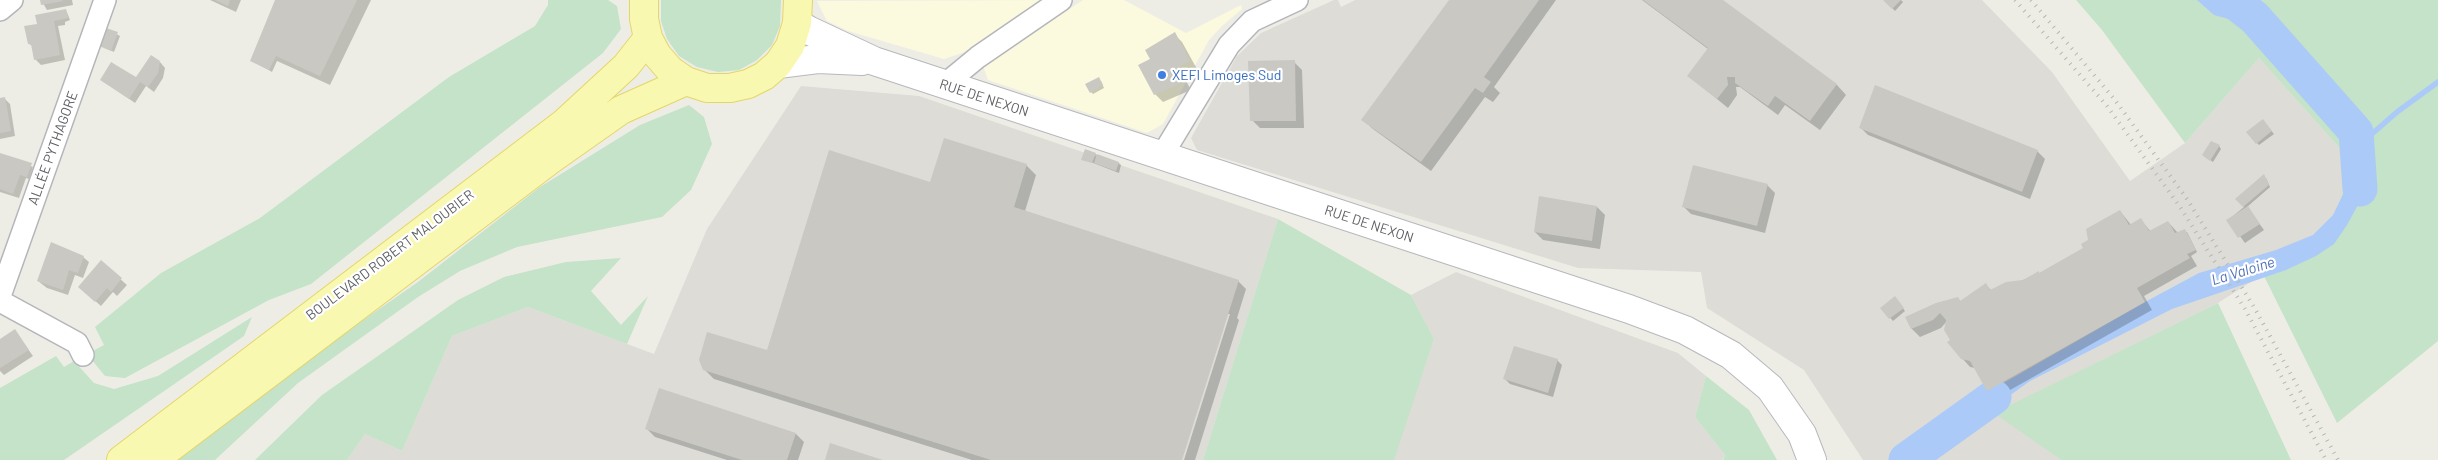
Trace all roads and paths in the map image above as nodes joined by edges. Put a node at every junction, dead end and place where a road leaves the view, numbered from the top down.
1 (12, 0) edge
2 (105, 0) edge
3 (644, 0) edge
4 (1061, 0) edge
5 (1297, 0) edge
6 (798, 6) edge
7 (0, 10) edge
8 (648, 38) junction
9 (874, 61) junction
10 (778, 64) junction
11 (686, 81) junction
12 (944, 85) junction
13 (1161, 157) junction
14 (0, 296) edge
15 (0, 302) edge
16 (83, 355) dead end
17 (121, 460) edge
18 (154, 460) edge
19 (1812, 460) edge

1 - 7 street
2 - 14 street, ALLÉE PYTHAGORE
3 - 8 main road
4 - 12 street
5 - 13 street
6 - 9 main road, RUE DE NEXON
6 - 10 main road
8 - 11 main road
8 - 17 main road, BOULEVARD ROBERT MALOUBIER
9 - 10 main road, RUE DE NEXON
9 - 12 main road, RUE DE NEXON
10 - 11 main road
11 - 18 main road, BOULEVARD ROBERT MALOUBIER
12 - 13 main road, RUE DE NEXON
13 - 19 main road, RUE DE NEXON
15 - 16 street

